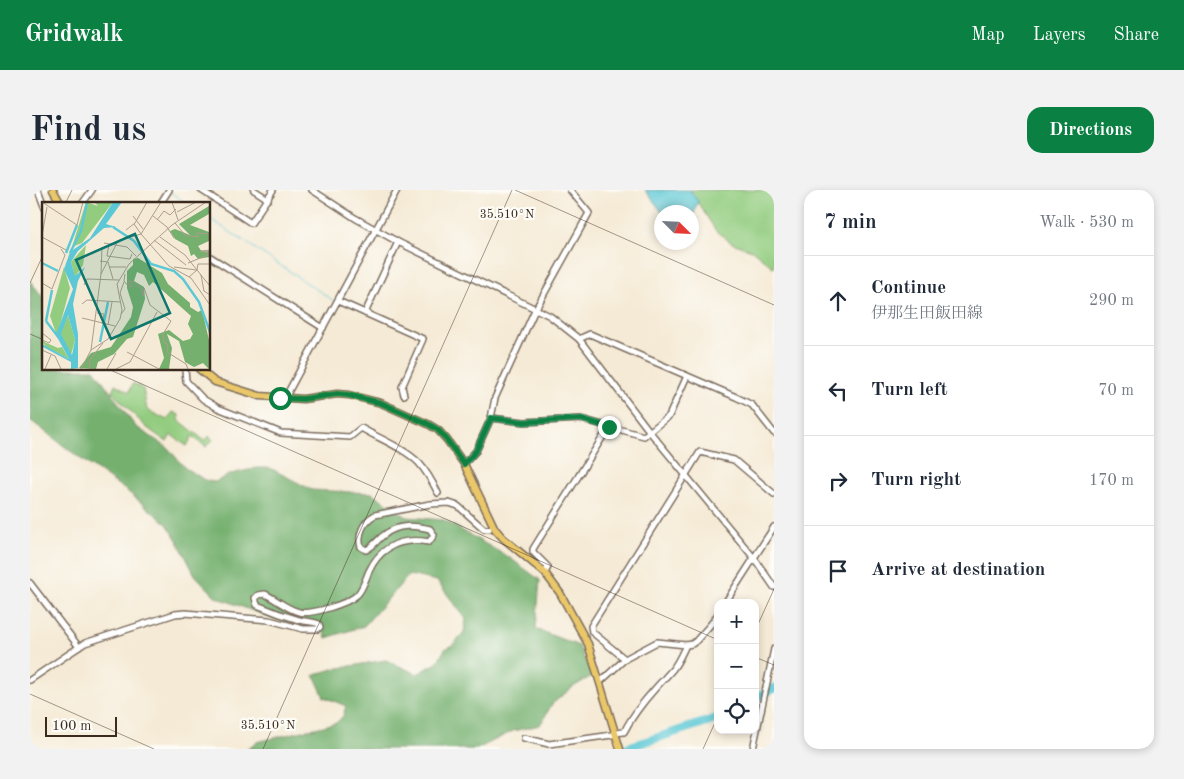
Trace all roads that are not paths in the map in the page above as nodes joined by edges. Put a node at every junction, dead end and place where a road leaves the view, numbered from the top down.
1 (38, 190) edge
2 (53, 190) edge
3 (92, 190) edge
4 (201, 190) edge
5 (254, 190) edge
6 (273, 190) edge
7 (312, 190) edge
8 (397, 190) edge
9 (570, 190) edge
10 (168, 191) edge
11 (268, 199) junction
12 (42, 202) edge
13 (61, 202) edge
14 (83, 202) edge
15 (161, 202) edge
16 (376, 230) junction
17 (398, 242) junction
18 (210, 257) edge
19 (338, 301) junction
20 (536, 309) junction
21 (365, 313) junction
22 (323, 328) junction
23 (579, 339) junction
24 (185, 370) edge
25 (200, 370) edge
26 (687, 376) junction
27 (404, 395) dead end
28 (285, 398) junction
29 (491, 418) junction
30 (609, 427) junction
31 (650, 432) junction
32 (774, 433) edge
33 (464, 464) junction
34 (685, 474) junction
35 (438, 493) dead end
36 (774, 494) edge
37 (774, 527) edge
38 (489, 529) dead end
39 (754, 558) junction
40 (545, 573) junction
41 (30, 583) edge
42 (774, 587) edge
43 (728, 599) edge
44 (714, 619) edge
45 (686, 645) junction
46 (78, 647) junction
47 (774, 649) edge
48 (625, 659) junction
49 (30, 680) edge
50 (600, 682) junction
51 (614, 734) junction
52 (524, 738) dead end
53 (620, 749) edge
54 (753, 749) edge

1 - 12 street
2 - 13 main road
3 - 14 street
4 - 11 street
5 - 11 street
6 - 11 street
7 - 16 street
8 - 16 street
9 - 20 street
10 - 15 street
16 - 17 street
16 - 19 street
17 - 20 street
17 - 21 street
18 - 22 street
19 - 21 street
19 - 22 street
20 - 23 street
20 - 29 street
21 - 27 street
22 - 28 street
23 - 26 street
23 - 31 street
24 - 35 street
25 - 28 main road
26 - 31 street
26 - 32 street
28 - 33 main road
29 - 30 street
29 - 33 street
30 - 31 street
30 - 40 street
31 - 34 street
33 - 40 main road
34 - 36 street
34 - 39 street
34 - 48 street
37 - 39 street
38 - 46 street
39 - 42 street
39 - 43 street
40 - 50 main road
41 - 46 street
44 - 45 street
45 - 48 street
45 - 51 street
46 - 49 street
47 - 54 street
48 - 50 street
50 - 51 main road
51 - 52 street
51 - 53 main road

